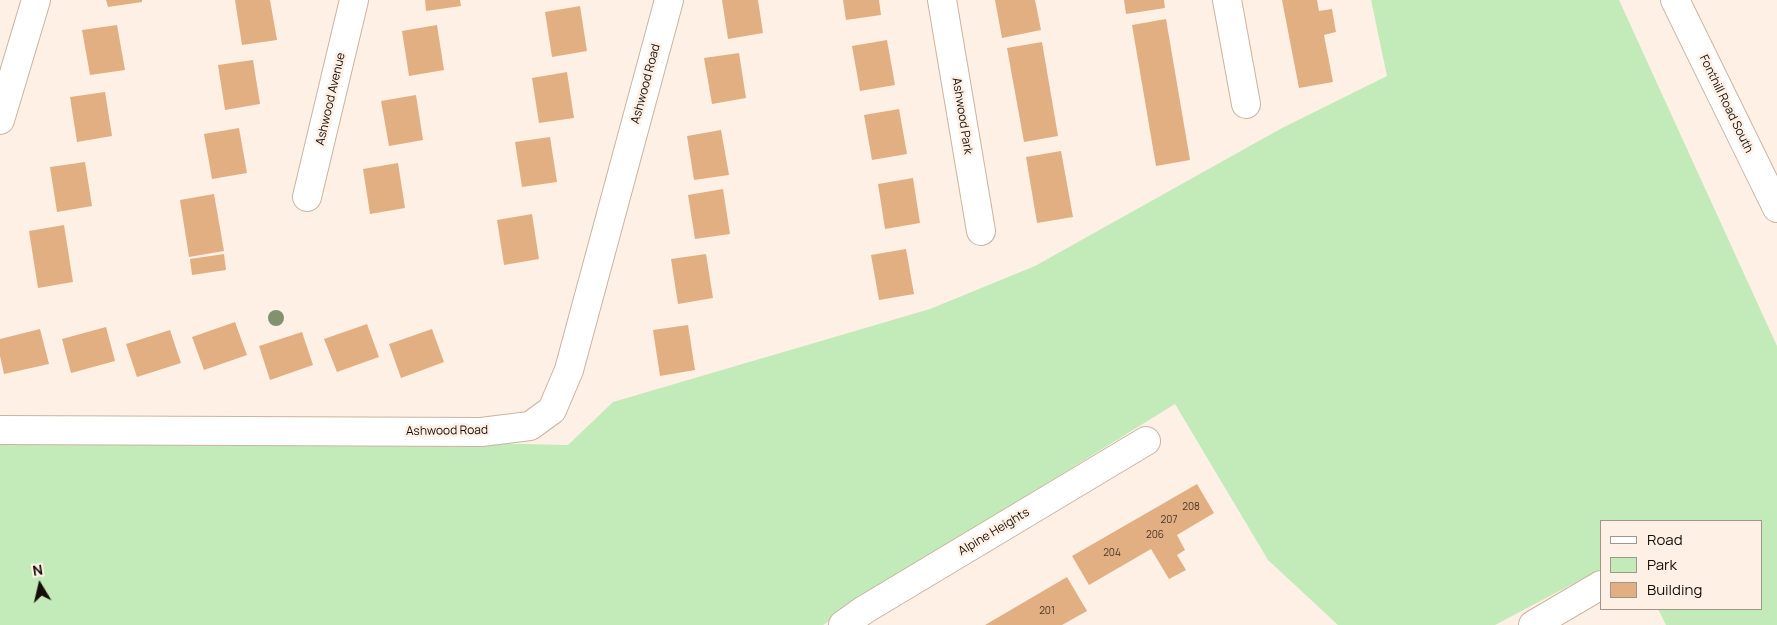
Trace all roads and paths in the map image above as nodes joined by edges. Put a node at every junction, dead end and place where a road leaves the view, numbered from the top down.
1 (36, 0) edge
2 (354, 0) edge
3 (669, 0) edge
4 (942, 0) edge
5 (1227, 0) edge
6 (1675, 0) edge
7 (1246, 104) dead end
8 (0, 120) edge
9 (1752, 158) junction
10 (1777, 173) edge
11 (307, 197) dead end
12 (1777, 208) edge
13 (981, 232) dead end
14 (0, 430) edge
15 (1146, 441) dead end
16 (1600, 586) edge
17 (843, 625) edge
18 (1533, 625) edge

1 - 8 street
2 - 11 street, Ashwood Avenue
3 - 14 street, Ashwood Road
4 - 13 street, Ashwood Park
5 - 7 street
6 - 9 street, Fonthill Road South
9 - 10 street
9 - 12 street, Fonthill Road South
15 - 17 street, Alpine Heights
16 - 18 street

